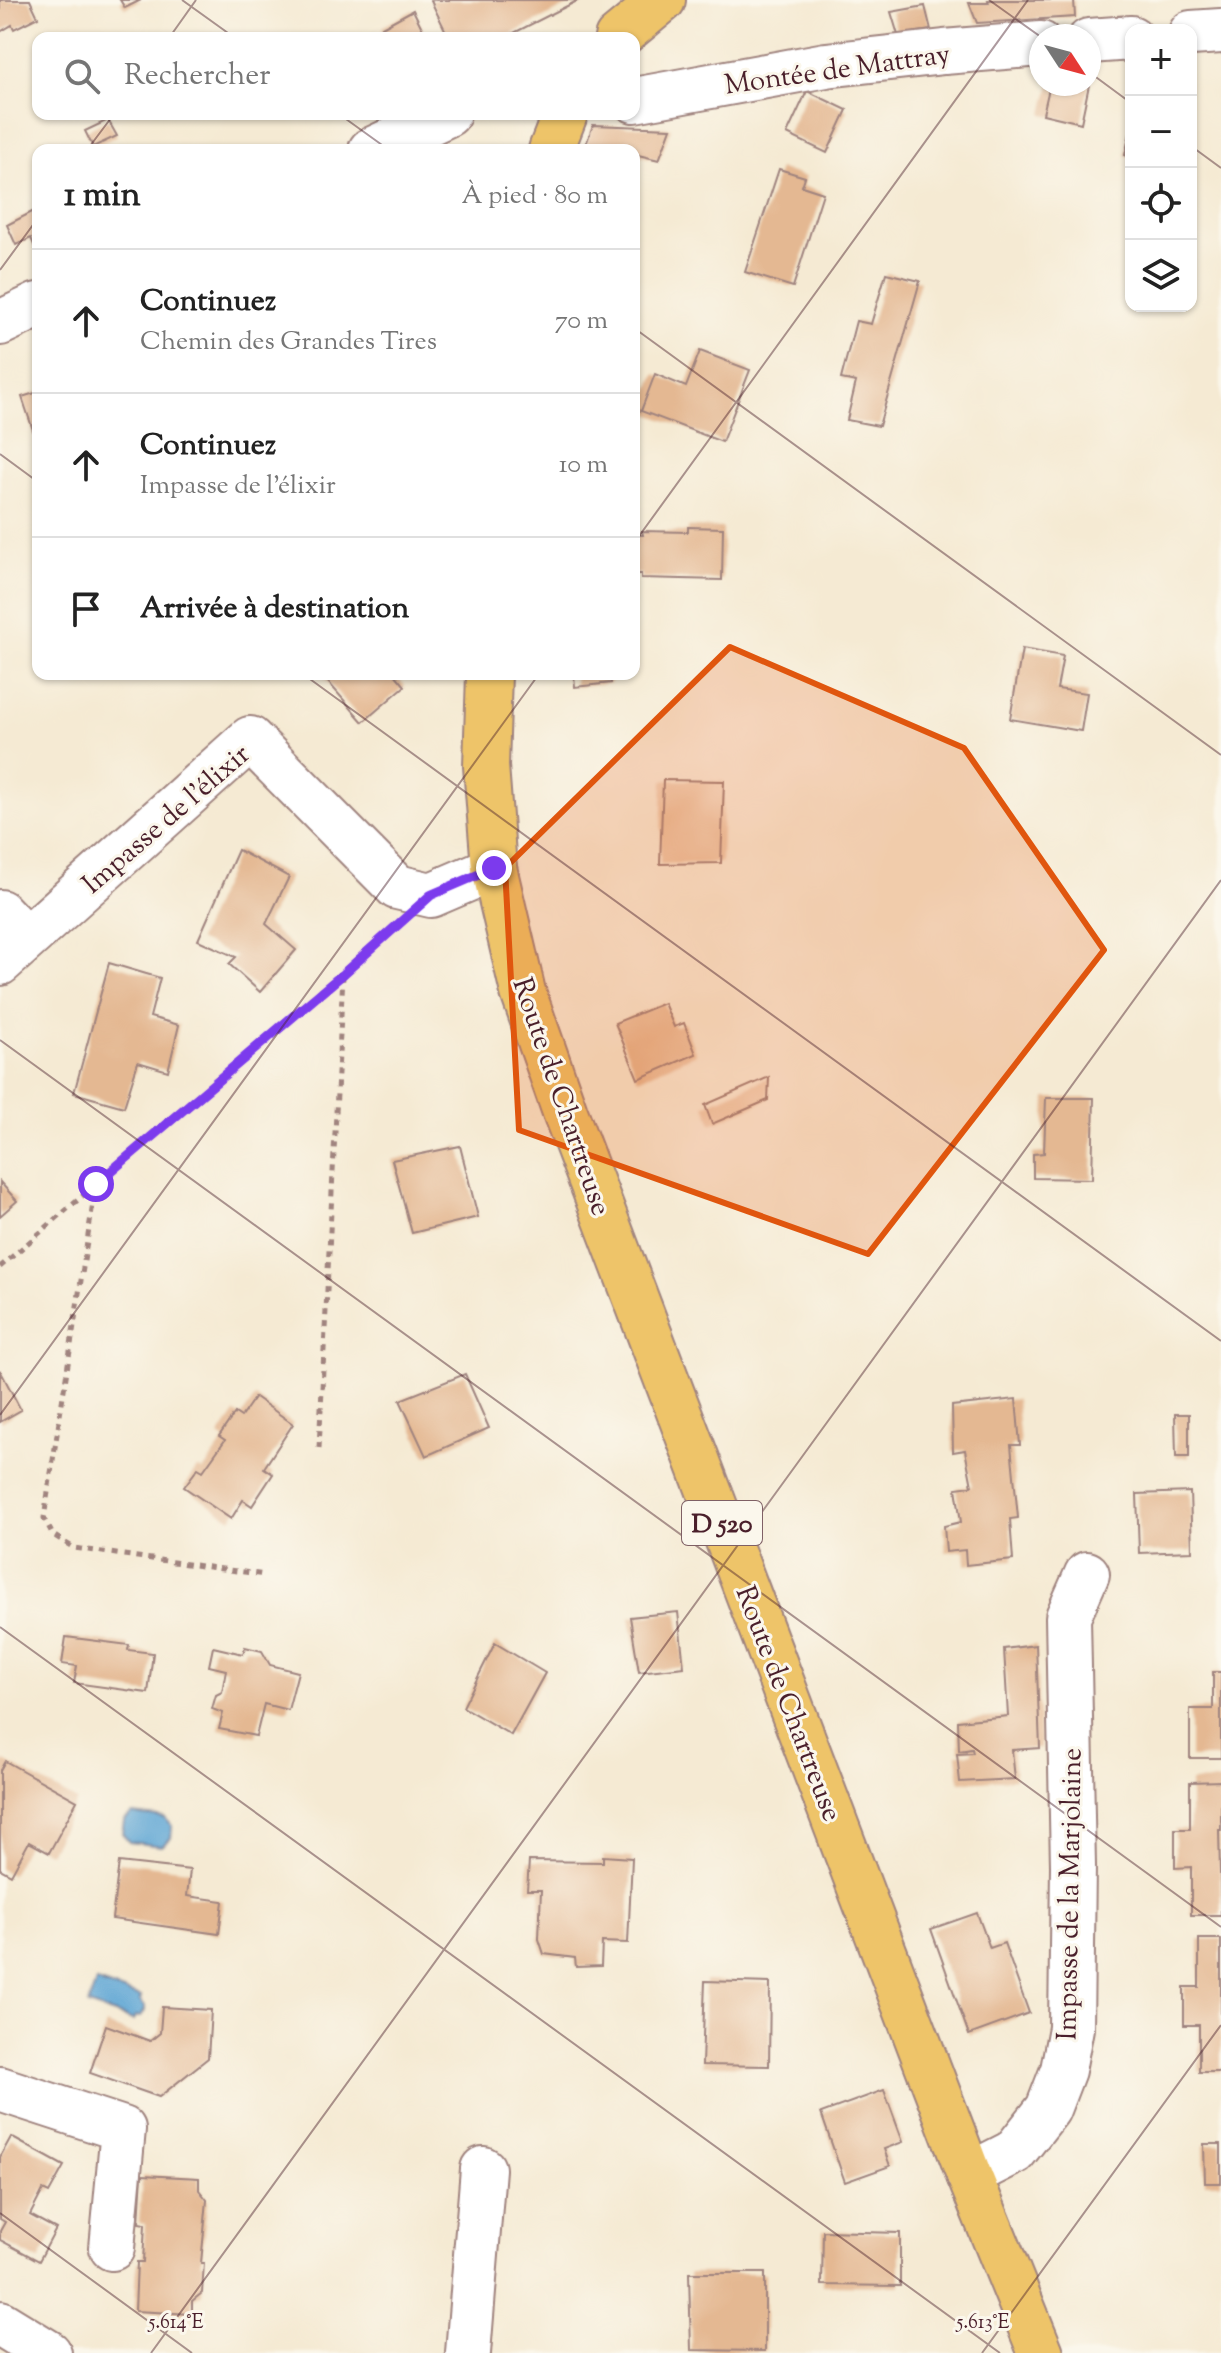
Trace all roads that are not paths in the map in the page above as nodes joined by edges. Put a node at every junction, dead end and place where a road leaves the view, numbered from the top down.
1 (663, 0) edge
2 (1221, 31) edge
3 (624, 32) edge
4 (1197, 33) edge
5 (1125, 38) edge
6 (1101, 40) edge
7 (1029, 45) edge
8 (640, 99) edge
9 (435, 120) edge
10 (563, 120) edge
11 (384, 144) edge
12 (553, 144) edge
13 (32, 308) edge
14 (0, 323) edge
15 (489, 680) edge
16 (494, 868) junction
17 (9, 938) edge
18 (1087, 1574) dead end
19 (0, 2089) edge
20 (483, 2169) dead end
21 (969, 2175) junction
22 (112, 2248) dead end
23 (0, 2323) edge
24 (49, 2353) edge
25 (468, 2353) edge
26 (1041, 2353) edge

1 - 3 main road
2 - 4 street
5 - 6 street
7 - 8 street, Montée de Mattray
9 - 11 street
10 - 12 main road
13 - 14 street
15 - 16 main road, Route de Chartreuse / D 520
16 - 17 street, Impasse de l'élixir
16 - 21 main road, Route de Chartreuse / D 520
18 - 21 street, Impasse de la Marjolaine
19 - 22 street
20 - 25 street
21 - 26 main road, Route de Chartreuse / D 520
23 - 24 street

